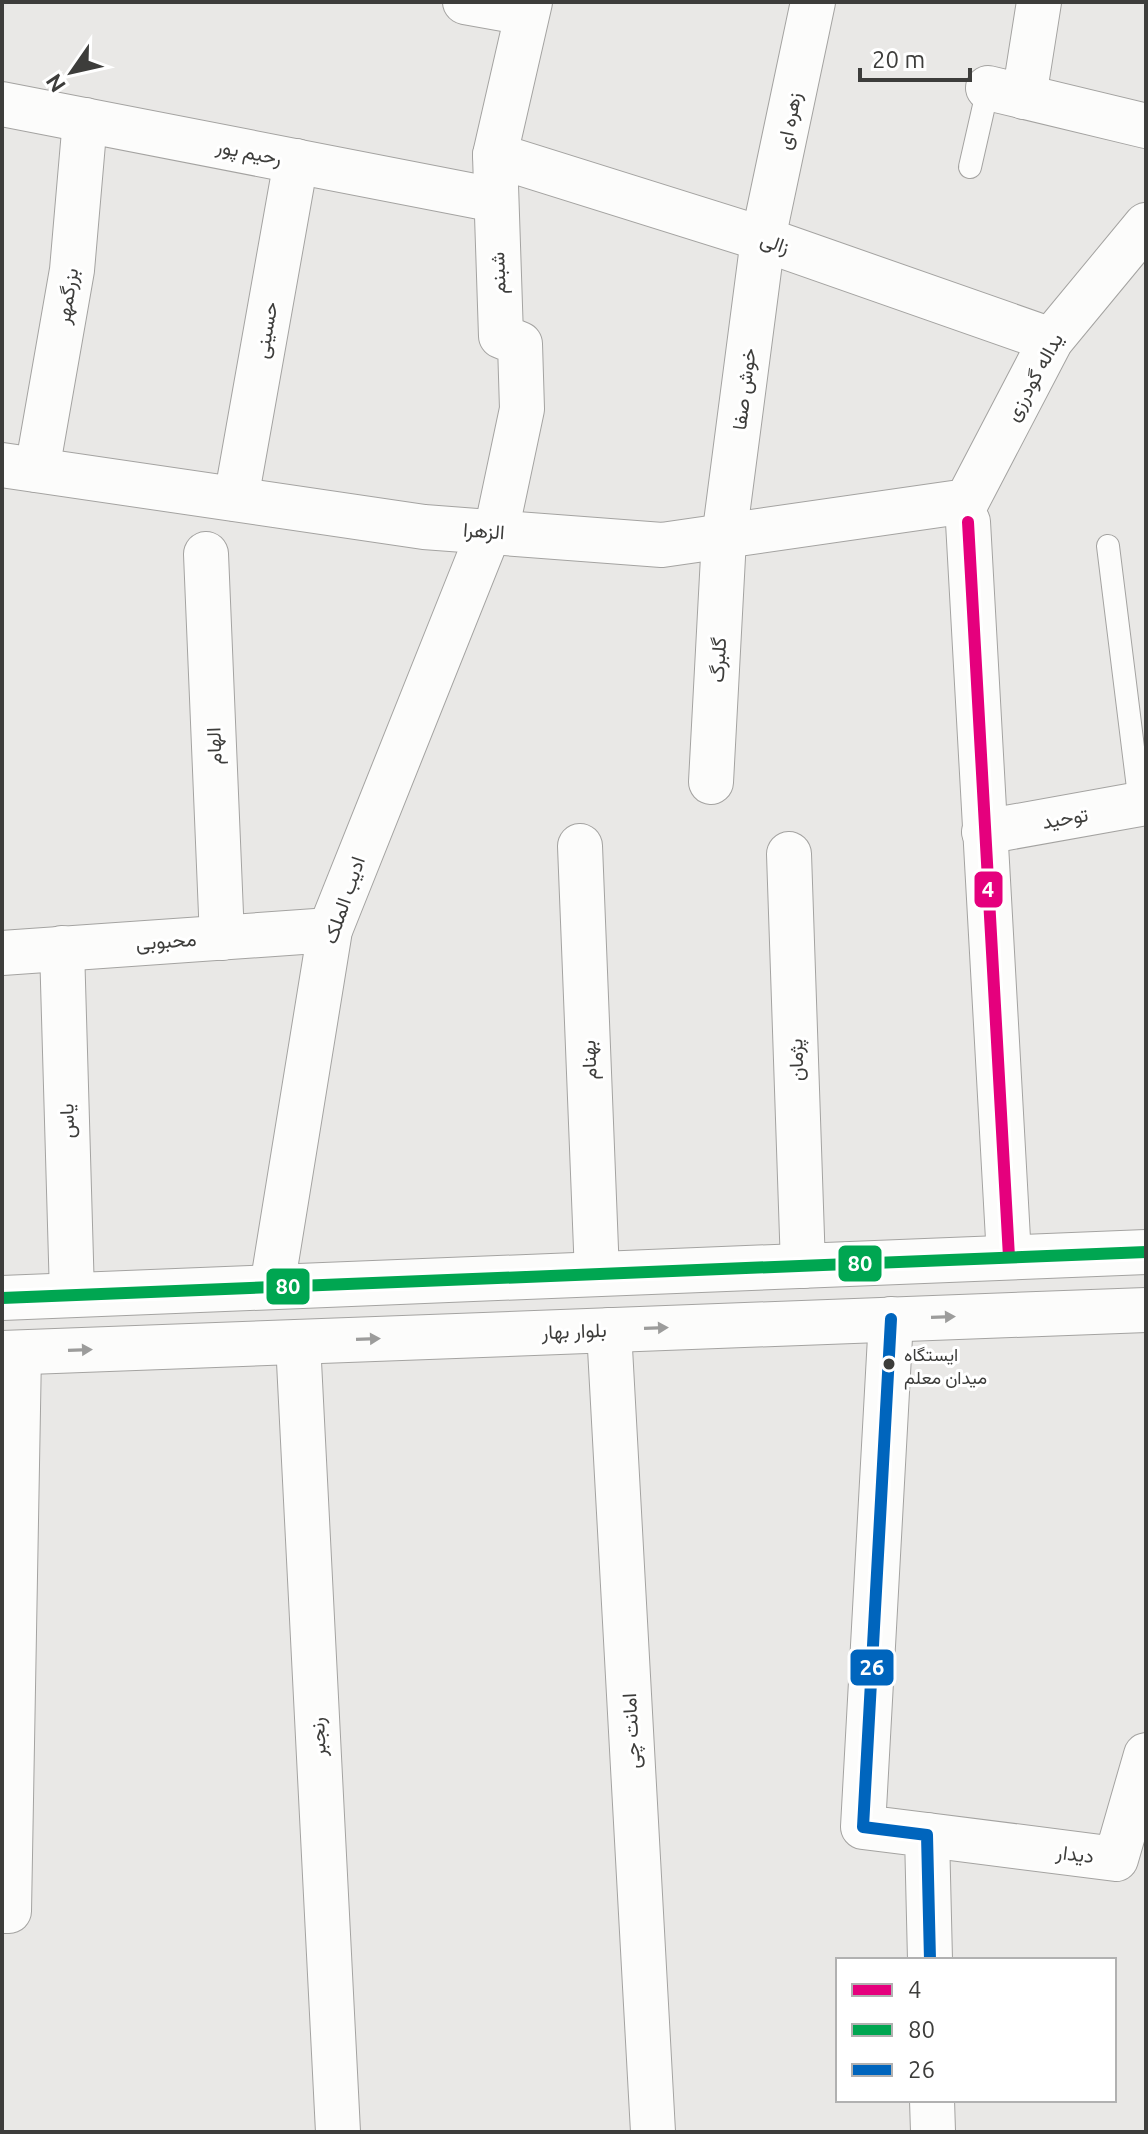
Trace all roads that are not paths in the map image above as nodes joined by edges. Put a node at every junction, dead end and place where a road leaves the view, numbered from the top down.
1 (465, 2) edge
2 (813, 2) edge
3 (1039, 2) edge
4 (528, 8) edge
5 (1006, 92) junction
6 (2, 104) edge
7 (85, 120) junction
8 (1146, 126) edge
9 (495, 155) junction
10 (296, 161) junction
11 (970, 167) dead end
12 (495, 200) junction
13 (1146, 225) edge
14 (763, 239) junction
15 (1051, 340) junction
16 (19, 468) edge
17 (236, 499) junction
18 (967, 512) junction
19 (492, 532) junction
20 (724, 538) junction
21 (1108, 546) dead end
22 (206, 554) dead end
23 (711, 782) dead end
24 (1143, 804) edge
25 (984, 832) junction
26 (580, 846) dead end
27 (789, 854) dead end
28 (330, 930) junction
29 (222, 938) junction
30 (62, 948) junction
31 (2, 953) edge
32 (1146, 1252) edge
33 (1009, 1257) junction
34 (803, 1266) junction
35 (597, 1274) junction
36 (503, 1278) junction
37 (272, 1287) junction
38 (72, 1294) junction
39 (2, 1298) edge
40 (1146, 1310) edge
41 (891, 1319) junction
42 (609, 1330) junction
43 (509, 1334) junction
44 (298, 1342) junction
45 (11, 1353) edge
46 (1146, 1755) edge
47 (927, 1835) junction
48 (2, 1911) edge
49 (930, 1958) edge
50 (932, 2102) edge
51 (338, 2132) edge
52 (653, 2132) edge
53 (933, 2132) edge

1 - 4 street
2 - 14 street, زهره ای
3 - 5 street
4 - 9 street, شبنم
5 - 8 street
5 - 11 lane
6 - 7 street, رحیم پور
7 - 10 street, رحیم پور
7 - 16 street, بزرگمهر
9 - 12 street, شبنم
9 - 14 street, زالی
10 - 12 street, رحیم پور
10 - 17 street, حسینی
12 - 19 street, شبنم
13 - 15 street, یداله گودرزی
14 - 15 street, زالی
14 - 20 street, خوش صفا
15 - 18 street, یداله گودرزی
16 - 17 street, الزهرا
17 - 19 street, الزهرا
18 - 20 street, الزهرا
18 - 25 street
19 - 20 street, الزهرا
19 - 28 street, ادیب الملک
20 - 23 street, گلبرگ
21 - 24 lane
22 - 29 street, الهام
24 - 25 street, توحید
25 - 33 street
26 - 35 street, بهنام
27 - 34 street, پژمان
28 - 29 street, محبوبی
28 - 37 street, ادیب الملک
29 - 30 street, محبوبی
30 - 31 street, محبوبی
30 - 38 street, یاس
32 - 33 street
33 - 34 street
34 - 35 street
35 - 36 street
36 - 37 street
36 - 43 street
37 - 38 street
38 - 39 street
41 -> 40 street, بلوار بهار
42 -> 41 street, بلوار بهار
41 - 47 street
42 - 43 street, بلوار بهار
42 - 52 street, امانت چی
44 -> 43 street, بلوار بهار
45 -> 44 street, بلوار بهار
44 - 51 street, رنجبر
45 - 48 street
46 - 47 street, دیدار
47 - 49 street
50 - 53 street

